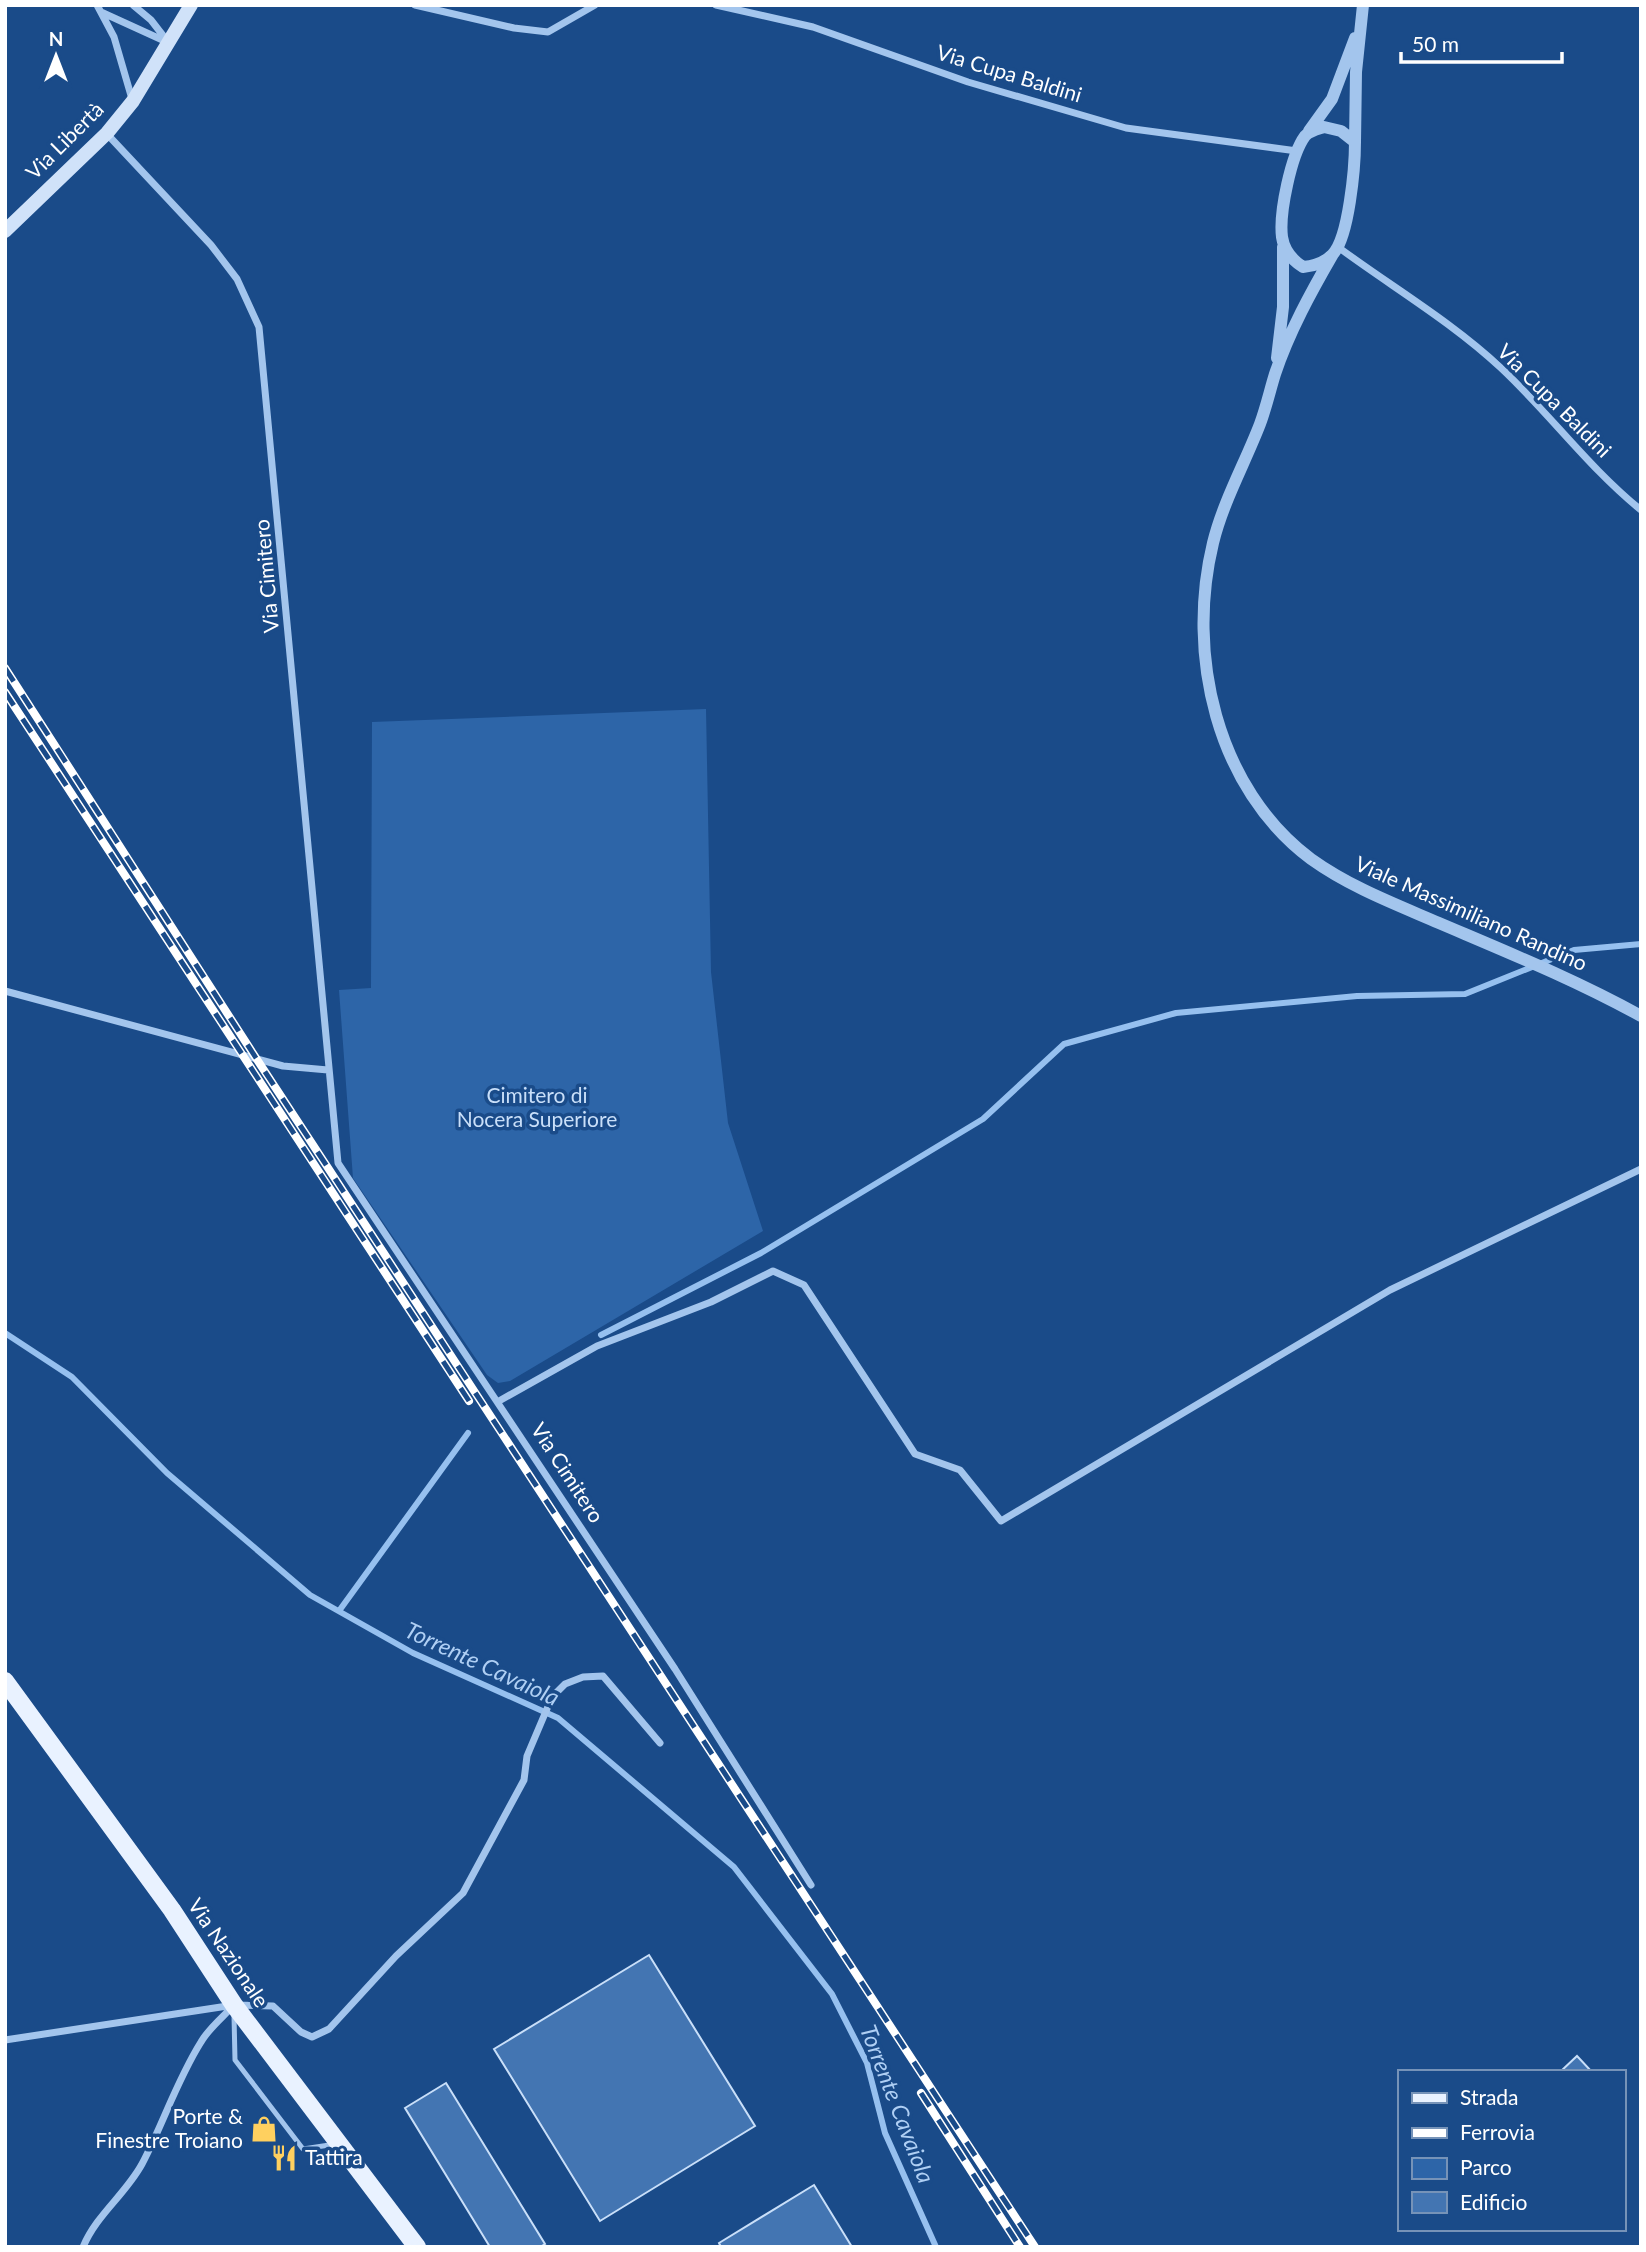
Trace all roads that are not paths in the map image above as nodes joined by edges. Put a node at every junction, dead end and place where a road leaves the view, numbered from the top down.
1 (134, 5) edge
2 (191, 5) edge
3 (415, 5) edge
4 (595, 5) edge
5 (716, 5) edge
6 (1363, 5) edge
7 (99, 8) edge
8 (1360, 25) junction
9 (169, 43) junction
10 (133, 101) junction
11 (107, 133) junction
12 (1307, 133) junction
13 (1355, 142) junction
14 (1297, 151) junction
15 (5, 231) edge
16 (1282, 237) junction
17 (1335, 251) junction
18 (1276, 372) junction
19 (1641, 510) edge
20 (5, 990) edge
21 (1641, 1016) edge
22 (328, 1070) junction
23 (1641, 1169) edge
24 (499, 1401) junction
25 (5, 1681) edge
26 (660, 1743) dead end
27 (811, 1885) dead end
28 (234, 2005) junction
29 (5, 2040) edge
30 (339, 2143) junction
31 (83, 2247) edge
32 (417, 2247) edge

1 - 9 street
2 - 9 main road, Via Libertà
3 - 4 street
5 - 14 street, Via Cupa Baldini
6 - 8 street
7 - 9 street
7 - 10 street
8 - 12 street
8 - 13 street
9 - 10 main road, Via Libertà
10 - 11 main road, Via Libertà
11 - 15 main road, Via Libertà
11 - 22 street, Via Cimitero
12 - 13 street
12 - 14 street
13 - 17 street
14 - 16 street
16 - 17 street
16 - 18 street
17 - 18 street
17 - 19 street, Via Cupa Baldini
18 - 21 street, Viale Massimiliano Randino
20 - 22 street
22 - 24 street, Via Cimitero
23 - 24 street
24 - 27 street, Via Cimitero
25 - 28 main road, Via Nazionale
26 - 28 street
28 - 29 street
28 - 30 main road, Via Nazionale
28 - 30 lane
28 - 31 street
30 - 32 main road, Via Nazionale

